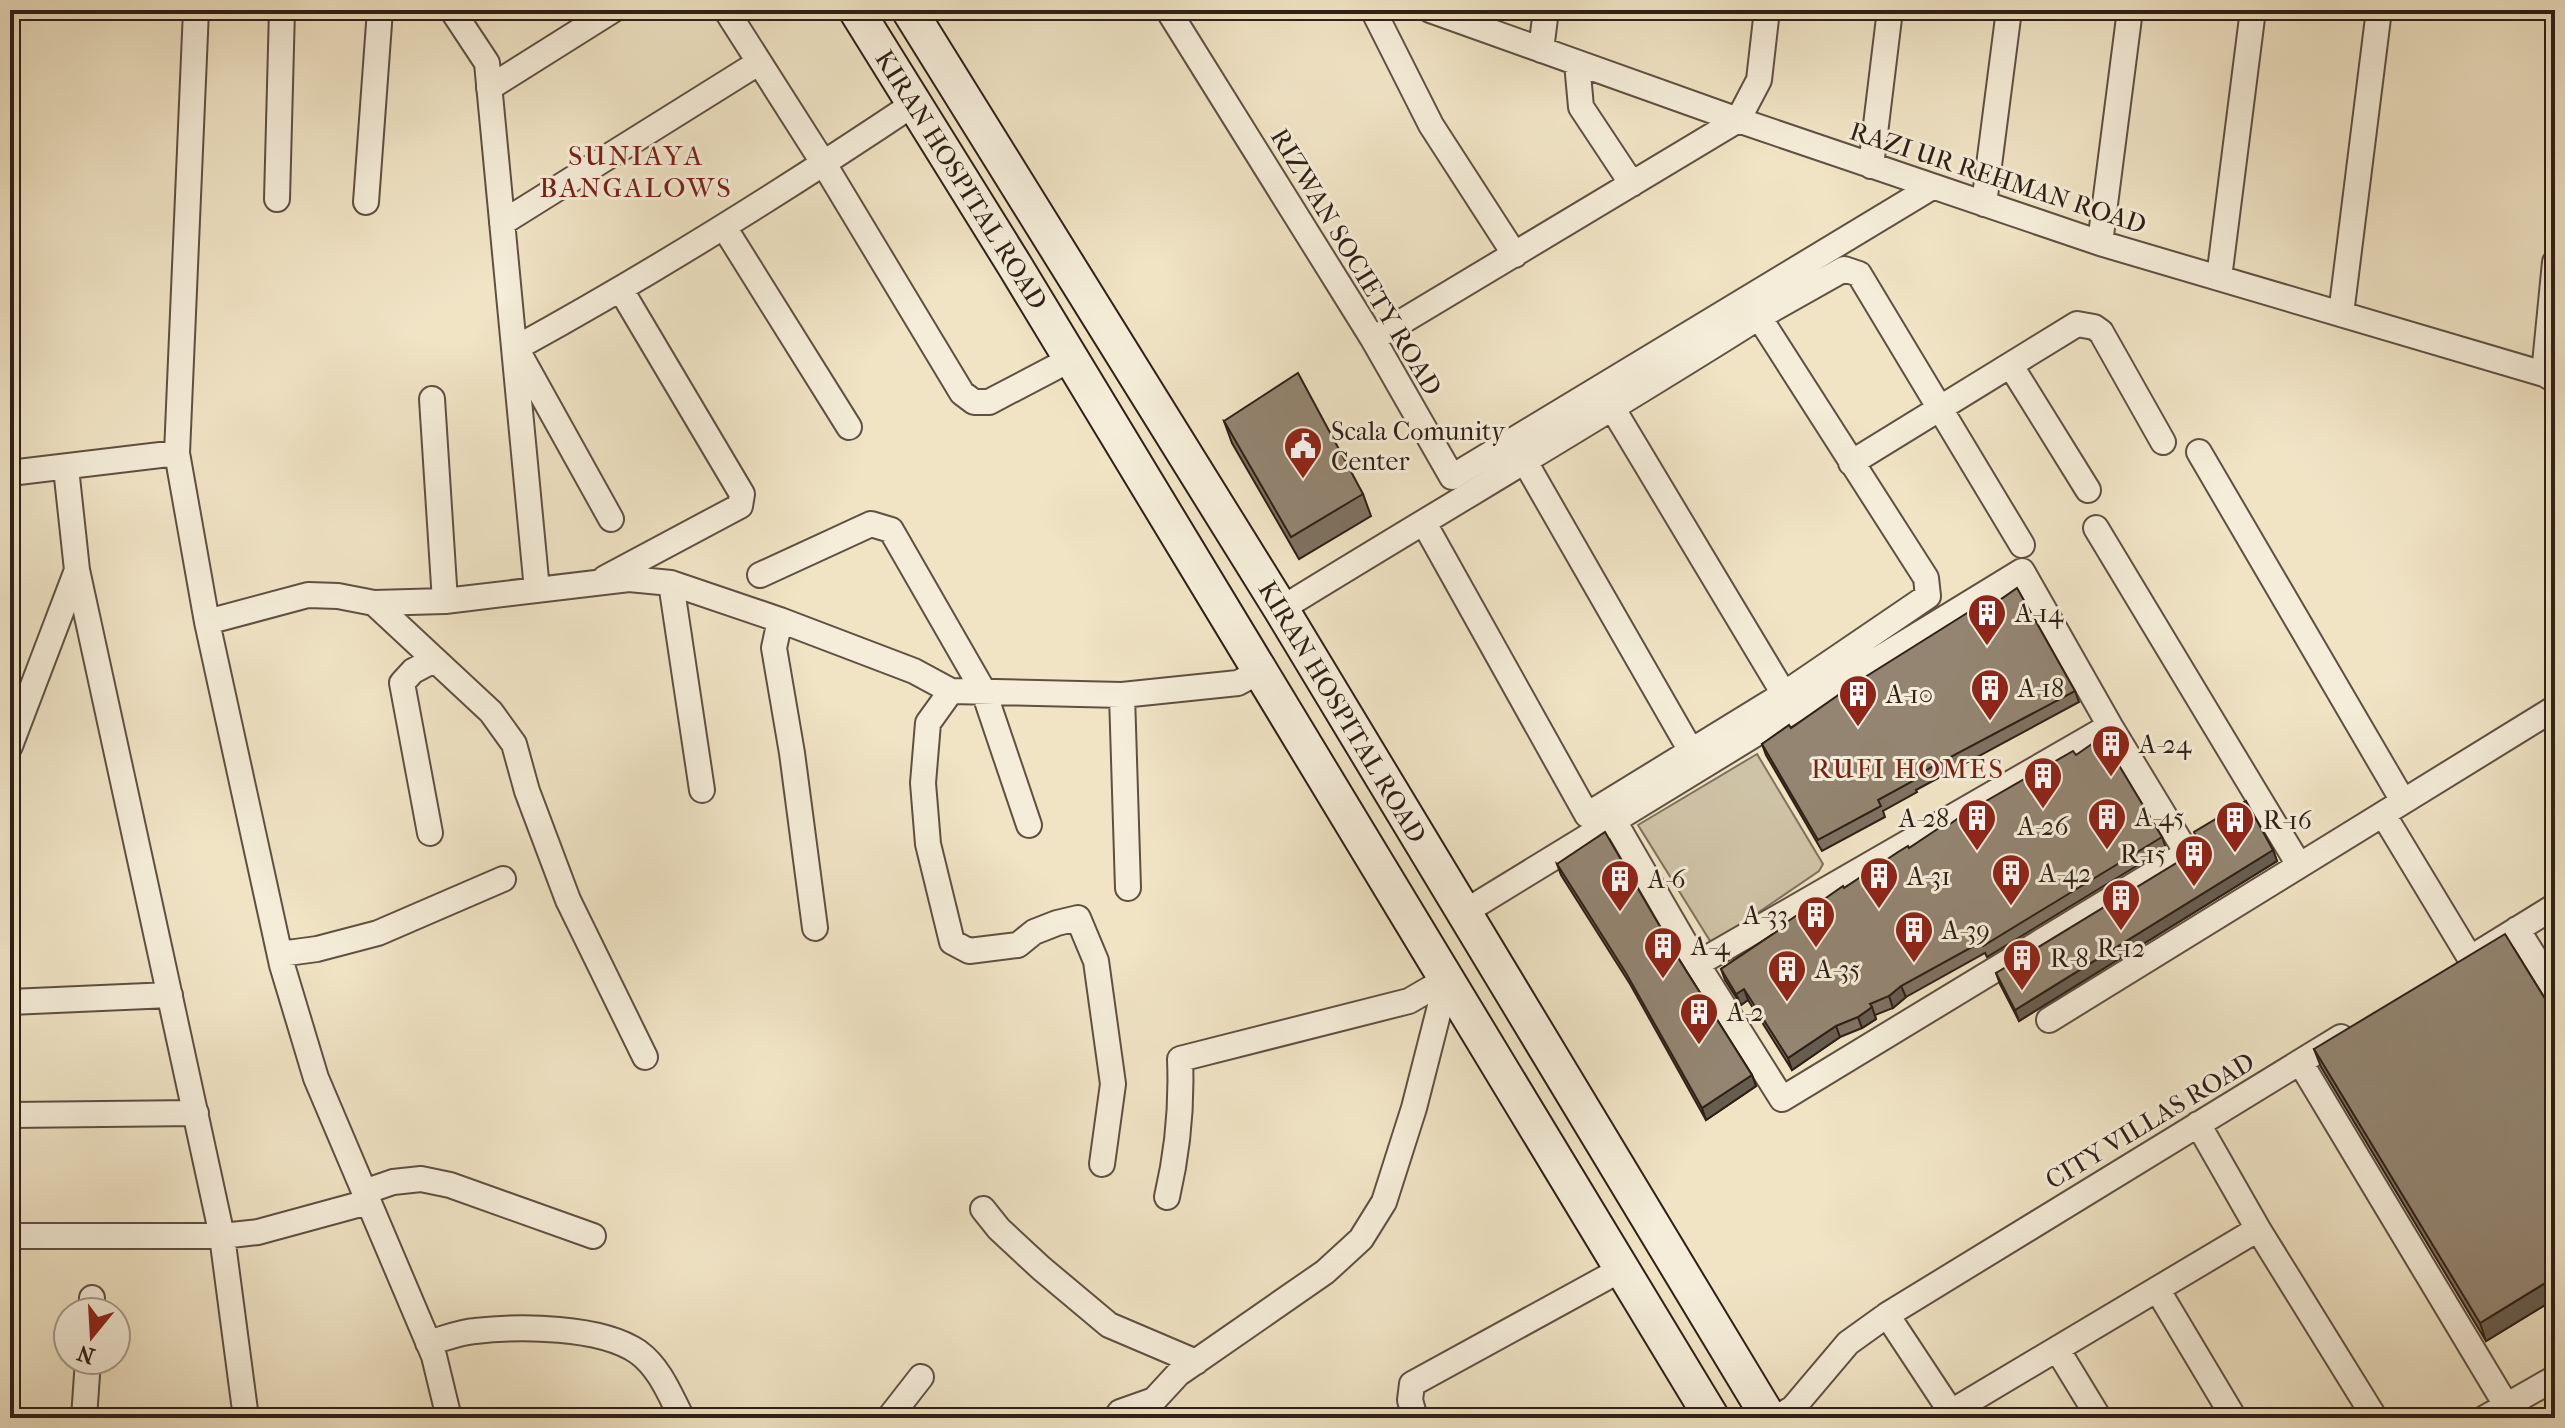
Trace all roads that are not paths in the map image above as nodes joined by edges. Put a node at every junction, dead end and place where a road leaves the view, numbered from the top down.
1 (196, 10) edge
2 (282, 10) edge
3 (380, 10) edge
4 (452, 10) edge
5 (726, 10) edge
6 (856, 10) edge
7 (909, 10) edge
8 (1168, 10) edge
9 (1373, 10) edge
10 (1430, 10) edge
11 (1546, 10) edge
12 (1767, 10) edge
13 (1890, 10) edge
14 (2009, 10) edge
15 (2130, 10) edge
16 (2253, 10) edge
17 (2379, 10) edge
18 (599, 14) edge
19 (930, 39) junction
20 (1541, 50) junction
21 (758, 63) junction
22 (1577, 63) junction
23 (890, 64) junction
24 (489, 88) junction
25 (915, 103) junction
26 (1738, 120) junction
27 (824, 164) junction
28 (1871, 166) junction
29 (1632, 184) junction
30 (1932, 187) junction
31 (277, 199) dead end
32 (366, 202) dead end
33 (1984, 204) junction
34 (502, 223) junction
35 (724, 227) junction
36 (2100, 243) junction
37 (1515, 255) junction
38 (2555, 262) edge
39 (2219, 278) junction
40 (621, 290) junction
41 (2341, 314) junction
42 (1759, 317) junction
43 (1373, 339) junction
44 (516, 348) junction
45 (1071, 359) junction
46 (2011, 366) junction
47 (2550, 377) edge
48 (432, 399) dead end
49 (1613, 409) junction
50 (1939, 410) junction
51 (849, 427) dead end
52 (2163, 442) dead end
53 (2199, 452) dead end
54 (177, 453) junction
55 (1524, 460) junction
56 (1851, 463) junction
57 (66, 468) junction
58 (10, 473) edge
59 (2088, 490) dead end
60 (611, 519) dead end
61 (1424, 523) junction
62 (2096, 528) dead end
63 (2022, 545) dead end
64 (77, 570) junction
65 (760, 575) dead end
66 (596, 583) junction
67 (671, 583) junction
68 (537, 590) junction
69 (445, 601) junction
70 (374, 603) junction
71 (1281, 609) junction
72 (780, 620) junction
73 (207, 622) junction
74 (434, 660) junction
75 (1260, 671) junction
76 (951, 691) junction
77 (984, 692) junction
78 (1784, 694) junction
79 (1122, 695) junction
80 (2555, 708) edge
81 (2110, 726) junction
82 (10, 746) edge
83 (1691, 751) junction
84 (702, 790) dead end
85 (2393, 807) junction
86 (1613, 819) junction
87 (1029, 825) dead end
88 (430, 833) dead end
89 (2299, 865) junction
90 (503, 879) dead end
91 (1128, 888) dead end
92 (2555, 906) edge
93 (1463, 913) junction
94 (815, 928) dead end
95 (2517, 929) junction
96 (280, 954) junction
97 (2470, 958) junction
98 (1697, 964) junction
99 (2444, 974) edge
100 (1447, 979) junction
101 (2555, 990) edge
102 (170, 995) junction
103 (10, 1002) edge
104 (2049, 1020) dead end
105 (2365, 1022) edge
106 (645, 1057) dead end
107 (2300, 1062) junction
108 (196, 1113) junction
109 (10, 1115) edge
110 (2198, 1124) junction
111 (1102, 1164) dead end
112 (366, 1197) junction
113 (1167, 1197) dead end
114 (983, 1209) dead end
115 (2258, 1229) junction
116 (10, 1236) edge
117 (222, 1236) junction
118 (593, 1236) dead end
119 (1622, 1269) junction
120 (2157, 1289) junction
121 (1887, 1315) junction
122 (428, 1343) junction
123 (2057, 1349) junction
124 (1196, 1362) junction
125 (87, 1376) edge
126 (921, 1377) dead end
127 (2555, 1378) edge
128 (2496, 1412) edge
129 (1953, 1415) edge
130 (1784, 1416) edge
131 (84, 1418) edge
132 (246, 1418) edge
133 (449, 1418) edge
134 (682, 1418) edge
135 (889, 1418) edge
136 (1116, 1418) edge
137 (1415, 1418) edge
138 (1712, 1418) edge
139 (2099, 1418) edge
140 (2234, 1418) edge
141 (2375, 1418) edge

1 - 54 street
2 - 31 street
3 - 32 street
4 - 24 street
5 - 21 street
6 - 23 main road, KIRAN HOSPITAL ROAD
7 - 19 main road, KIRAN HOSPITAL ROAD
8 - 43 street, RIZWAN SOCIETY ROAD
9 - 37 street
10 - 20 street, RAZI UR REHMAN ROAD
11 - 20 street
12 - 26 street
13 - 28 street
14 - 33 street
15 - 36 street
16 - 39 street
17 - 41 street
18 - 24 street
19 - 23 main road
19 - 71 main road, KIRAN HOSPITAL ROAD
20 - 22 street, RAZI UR REHMAN ROAD
21 - 27 street
21 - 34 street
22 - 26 street, RAZI UR REHMAN ROAD
22 - 29 street
23 - 25 main road, KIRAN HOSPITAL ROAD
24 - 34 street
25 - 27 street
25 - 45 main road, KIRAN HOSPITAL ROAD
26 - 28 street, RAZI UR REHMAN ROAD
26 - 29 street
27 - 35 street
27 - 45 street
28 - 30 street, RAZI UR REHMAN ROAD
29 - 37 street
30 - 33 street, RAZI UR REHMAN ROAD
30 - 43 street, RIZWAN SOCIETY ROAD
33 - 36 street, RAZI UR REHMAN ROAD
34 - 44 street
35 - 40 street
35 - 51 street
36 - 39 street, RAZI UR REHMAN ROAD
37 - 43 street
38 - 47 street
39 - 41 street, RAZI UR REHMAN ROAD
40 - 44 street
40 - 66 street
41 - 47 street, RAZI UR REHMAN ROAD
42 - 49 street
42 - 50 street
42 - 56 street
44 - 60 street
44 - 68 street
45 - 75 main road, KIRAN HOSPITAL ROAD
46 - 50 street
46 - 52 street
46 - 59 street
48 - 69 street
49 - 55 street
49 - 78 street
50 - 56 street
50 - 63 street
53 - 85 street
54 - 57 street
54 - 73 street
55 - 61 street
55 - 83 street
56 - 78 street
57 - 58 street
57 - 64 street
61 - 71 street
61 - 83 street
62 - 89 street
64 - 82 street
64 - 102 street
65 - 77 street
66 - 67 street
66 - 68 street
67 - 72 street
67 - 84 street
68 - 69 street
69 - 70 street
70 - 73 street
70 - 74 street
71 - 93 main road, KIRAN HOSPITAL ROAD
72 - 76 street
72 - 94 street
73 - 96 street
74 - 88 street
74 - 106 street
75 - 79 street
75 - 100 main road, KIRAN HOSPITAL ROAD
76 - 77 street
76 - 111 street
77 - 79 street
77 - 87 street
78 - 83 street
79 - 91 street
80 - 85 street
81 - 86 street
81 - 98 street
81 - 98 street
85 - 89 street
85 - 97 street
86 - 93 street
86 - 98 street
89 - 104 street
90 - 96 street
92 - 95 street
93 - 130 main road, KIRAN HOSPITAL ROAD
95 - 97 street
95 - 101 street
96 - 112 street
97 - 99 street
100 - 113 street
100 - 119 main road, KIRAN HOSPITAL ROAD
100 - 124 street
102 - 103 street
102 - 108 street
105 - 107 street, CITY VILLAS ROAD
107 - 110 street, CITY VILLAS ROAD
107 - 128 street
108 - 109 street
108 - 117 street
110 - 115 street
110 - 121 street, CITY VILLAS ROAD
112 - 117 street
112 - 118 street
112 - 122 street
114 - 124 street
115 - 120 street
115 - 141 street
116 - 117 street
117 - 132 street
119 - 137 street
119 - 138 main road, KIRAN HOSPITAL ROAD
120 - 123 street
120 - 140 street
121 - 129 street
121 - 130 street, CITY VILLAS ROAD
122 - 133 street
122 - 134 street
123 - 129 street
123 - 139 street
124 - 136 street
125 - 131 street
126 - 135 street
127 - 128 street

